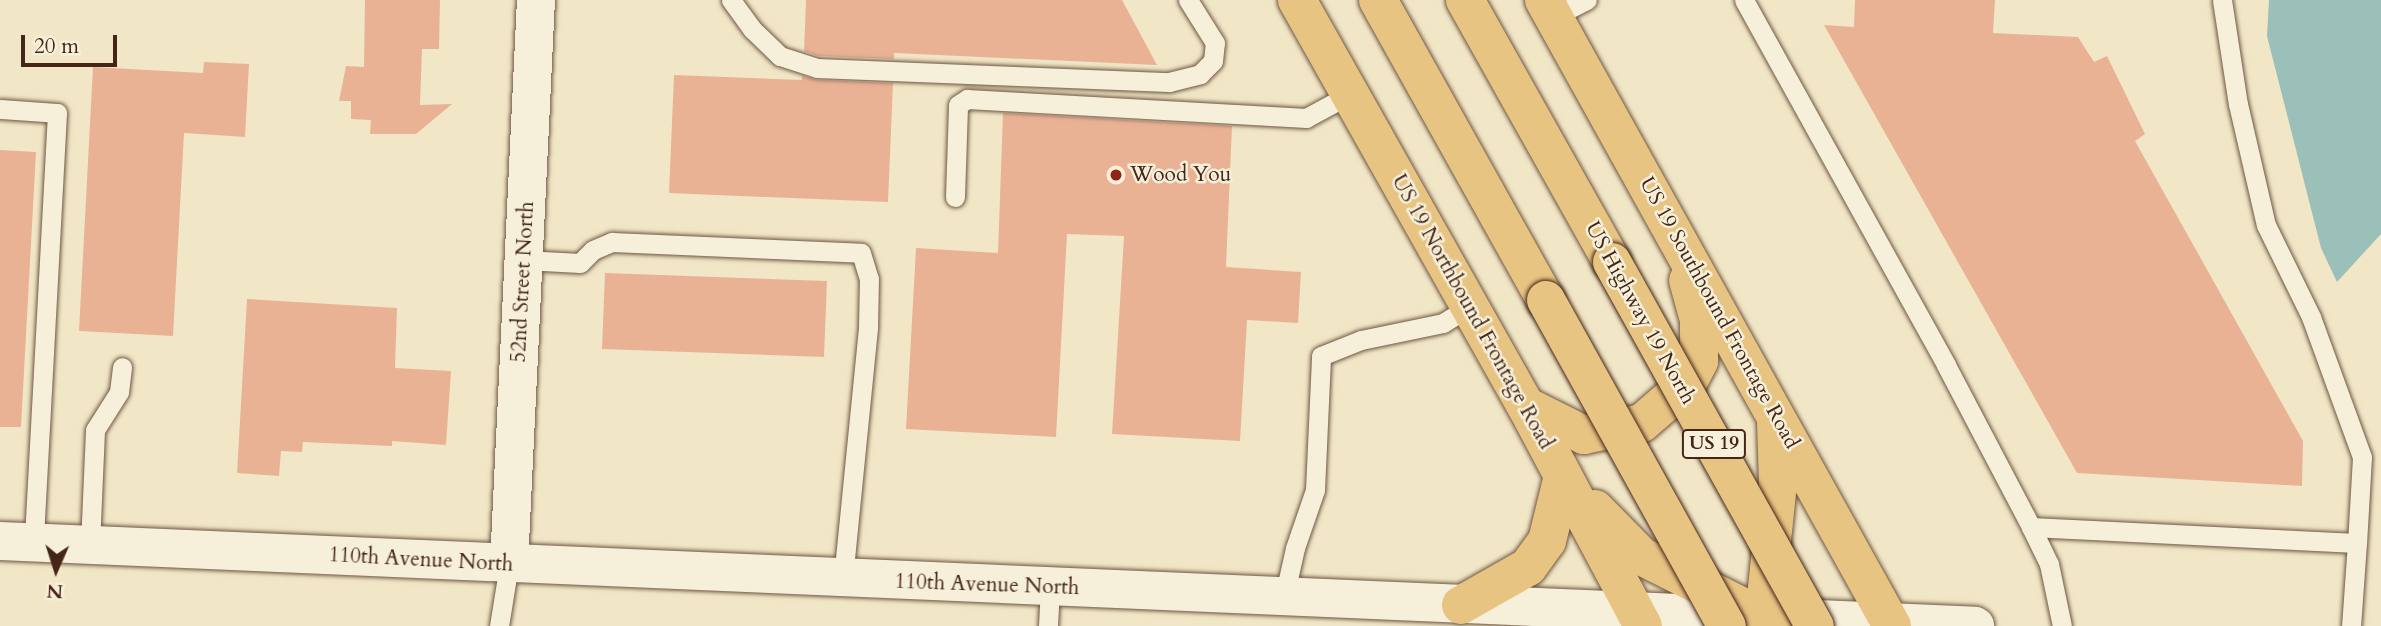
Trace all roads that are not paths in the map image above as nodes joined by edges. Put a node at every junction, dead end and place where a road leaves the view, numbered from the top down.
1 (536, 0) edge
2 (731, 0) edge
3 (1188, 0) edge
4 (1297, 0) edge
5 (1378, 0) edge
6 (1465, 0) edge
7 (1587, 0) edge
8 (1744, 0) edge
9 (2221, 0) edge
10 (1549, 9) edge
11 (1350, 94) junction
12 (0, 110) edge
13 (955, 197) dead end
14 (1677, 237) junction
15 (524, 260) junction
16 (1469, 307) junction
17 (122, 367) dead end
18 (1525, 406) junction
19 (1776, 414) junction
20 (1563, 476) junction
21 (2031, 527) junction
22 (17, 542) edge
23 (2357, 543) junction
24 (90, 545) junction
25 (509, 564) junction
26 (843, 578) junction
27 (1050, 587) junction
28 (1284, 597) junction
29 (1461, 605) junction
30 (1638, 618) edge
31 (1769, 622) edge
32 (1891, 623) edge
33 (499, 626) edge
34 (1048, 626) edge
35 (1727, 626) edge
36 (1815, 626) edge
37 (1975, 626) edge
38 (2062, 626) edge
39 (2351, 626) edge

1 - 15 street, 52nd Street North
2 - 3 lane
4 - 11 main road, US 19 Northbound Frontage Road
5 - 35 main road, bridge
6 - 36 main road, US Highway 19 North / US 19, bridge
7 - 10 lane
8 - 21 lane
9 - 23 lane
10 - 14 main road, US 19 Southbound Frontage Road
11 - 13 lane
11 - 16 main road, US 19 Northbound Frontage Road
12 - 22 lane
14 - 18 main road
14 - 19 main road, US 19 Southbound Frontage Road
15 - 25 street, 52nd Street North
15 - 26 lane
16 - 18 main road, US 19 Northbound Frontage Road
16 - 28 lane
17 - 24 lane
18 - 20 main road, US 19 Northbound Frontage Road
19 - 31 main road
19 - 32 main road, US 19 Southbound Frontage Road
20 - 29 main road
20 - 30 main road, US 19 Northbound Frontage Road
20 - 31 main road
21 - 23 lane
21 - 38 lane
22 - 24 street, 110th Avenue North
23 - 39 lane
24 - 25 street, 110th Avenue North
25 - 26 street, 110th Avenue North
25 - 33 lane
26 - 27 street, 110th Avenue North
27 - 28 street, 110th Avenue North
27 - 34 lane
28 - 29 street, 110th Avenue North
29 - 30 street, 110th Avenue North
30 - 31 street, 110th Avenue North
31 - 32 street, 110th Avenue North
32 - 37 street, 110th Avenue North

